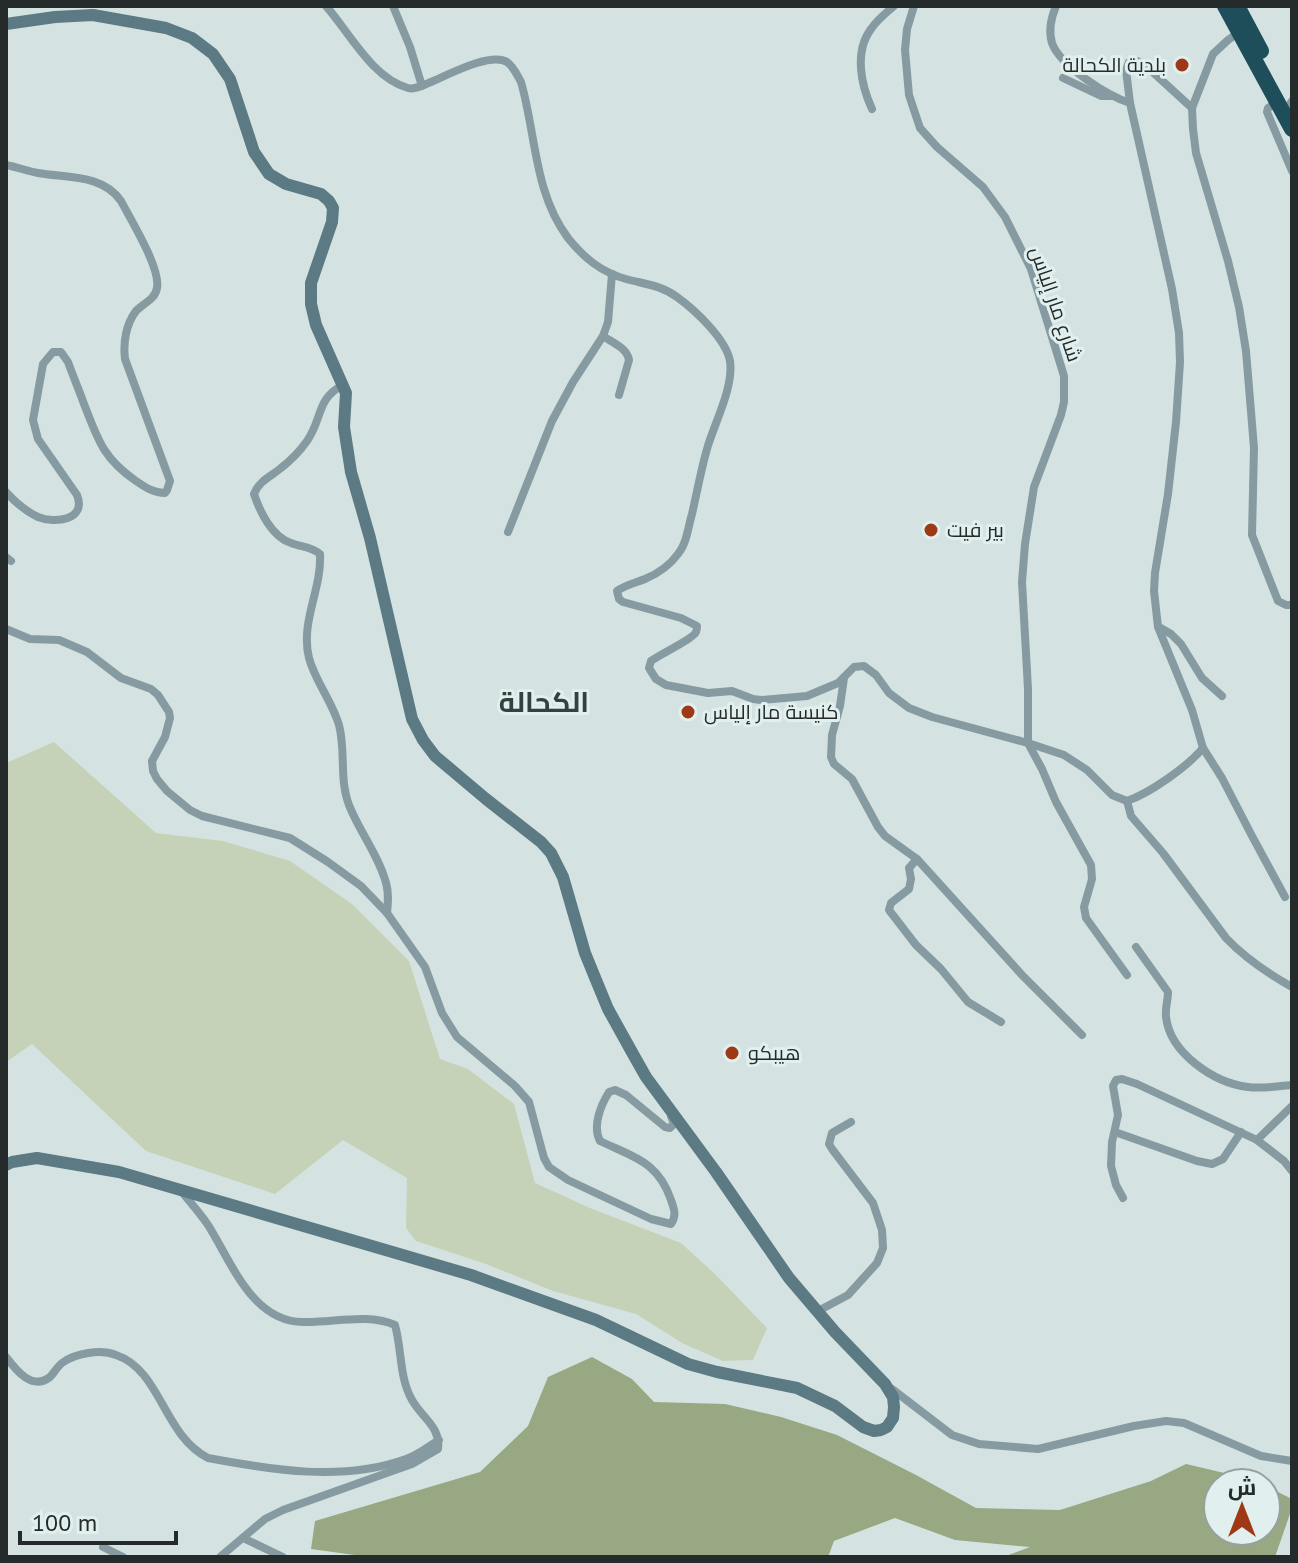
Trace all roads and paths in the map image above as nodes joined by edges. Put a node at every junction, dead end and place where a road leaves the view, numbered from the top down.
1 (326, 6) edge
2 (393, 6) edge
3 (894, 6) edge
4 (914, 6) edge
5 (1056, 6) edge
6 (1225, 6) edge
7 (1237, 6) edge
8 (6, 24) edge
9 (1238, 33) junction
10 (1063, 78) dead end
11 (422, 86) junction
12 (1112, 96) junction
13 (1130, 103) junction
14 (1288, 104) edge
15 (1192, 108) junction
16 (872, 109) dead end
17 (1292, 129) edge
18 (6, 165) edge
19 (1292, 171) edge
20 (612, 274) junction
21 (603, 336) junction
22 (343, 385) junction
23 (619, 395) dead end
24 (6, 492) edge
25 (508, 532) dead end
26 (1292, 605) edge
27 (1158, 627) junction
28 (6, 629) edge
29 (844, 678) junction
30 (1222, 696) dead end
31 (1028, 743) junction
32 (1203, 748) junction
33 (1127, 801) junction
34 (917, 859) junction
35 (1285, 897) dead end
36 (387, 913) junction
37 (1136, 947) dead end
38 (1127, 975) dead end
39 (1292, 987) edge
40 (1001, 1022) dead end
41 (1082, 1035) dead end
42 (1292, 1085) edge
43 (1292, 1106) edge
44 (668, 1108) junction
45 (851, 1122) dead end
46 (1115, 1132) junction
47 (1241, 1132) junction
48 (1257, 1140) junction
49 (6, 1165) edge
50 (1292, 1171) edge
51 (180, 1190) junction
52 (1123, 1198) dead end
53 (818, 1311) junction
54 (6, 1357) edge
55 (885, 1384) junction
56 (439, 1440) junction
57 (1292, 1461) edge
58 (243, 1538) junction
59 (103, 1547) dead end
60 (123, 1557) edge
61 (220, 1557) edge
62 (283, 1557) edge

1 - 11 street
2 - 11 street
3 - 16 street
4 - 31 street, شارع مار إلياس
5 - 12 street
6 - 9 highway
7 - 14 highway
8 - 22 main road
9 - 14 highway
9 - 15 street
10 - 12 street
11 - 20 street
12 - 13 street
13 - 15 street
13 - 27 street
14 - 17 highway
14 - 19 street
15 - 26 street
18 - 24 street
20 - 21 street
20 - 29 street
21 - 23 street
21 - 25 street
22 - 36 street
22 - 44 main road
27 - 30 street
27 - 32 street
28 - 36 street
29 - 31 street
29 - 34 street
31 - 33 street
31 - 38 street
32 - 33 street
32 - 35 street
33 - 39 street
34 - 40 street
34 - 41 street
36 - 44 street
37 - 42 street
43 - 48 street
44 - 53 main road
45 - 53 street
46 - 47 street
46 - 47 street
46 - 52 street
47 - 48 street
48 - 50 street
49 - 51 main road
51 - 55 main road
51 - 56 street
53 - 55 main road
54 - 56 street
55 - 57 street
56 - 58 street
58 - 61 street
58 - 62 street
59 - 60 street

